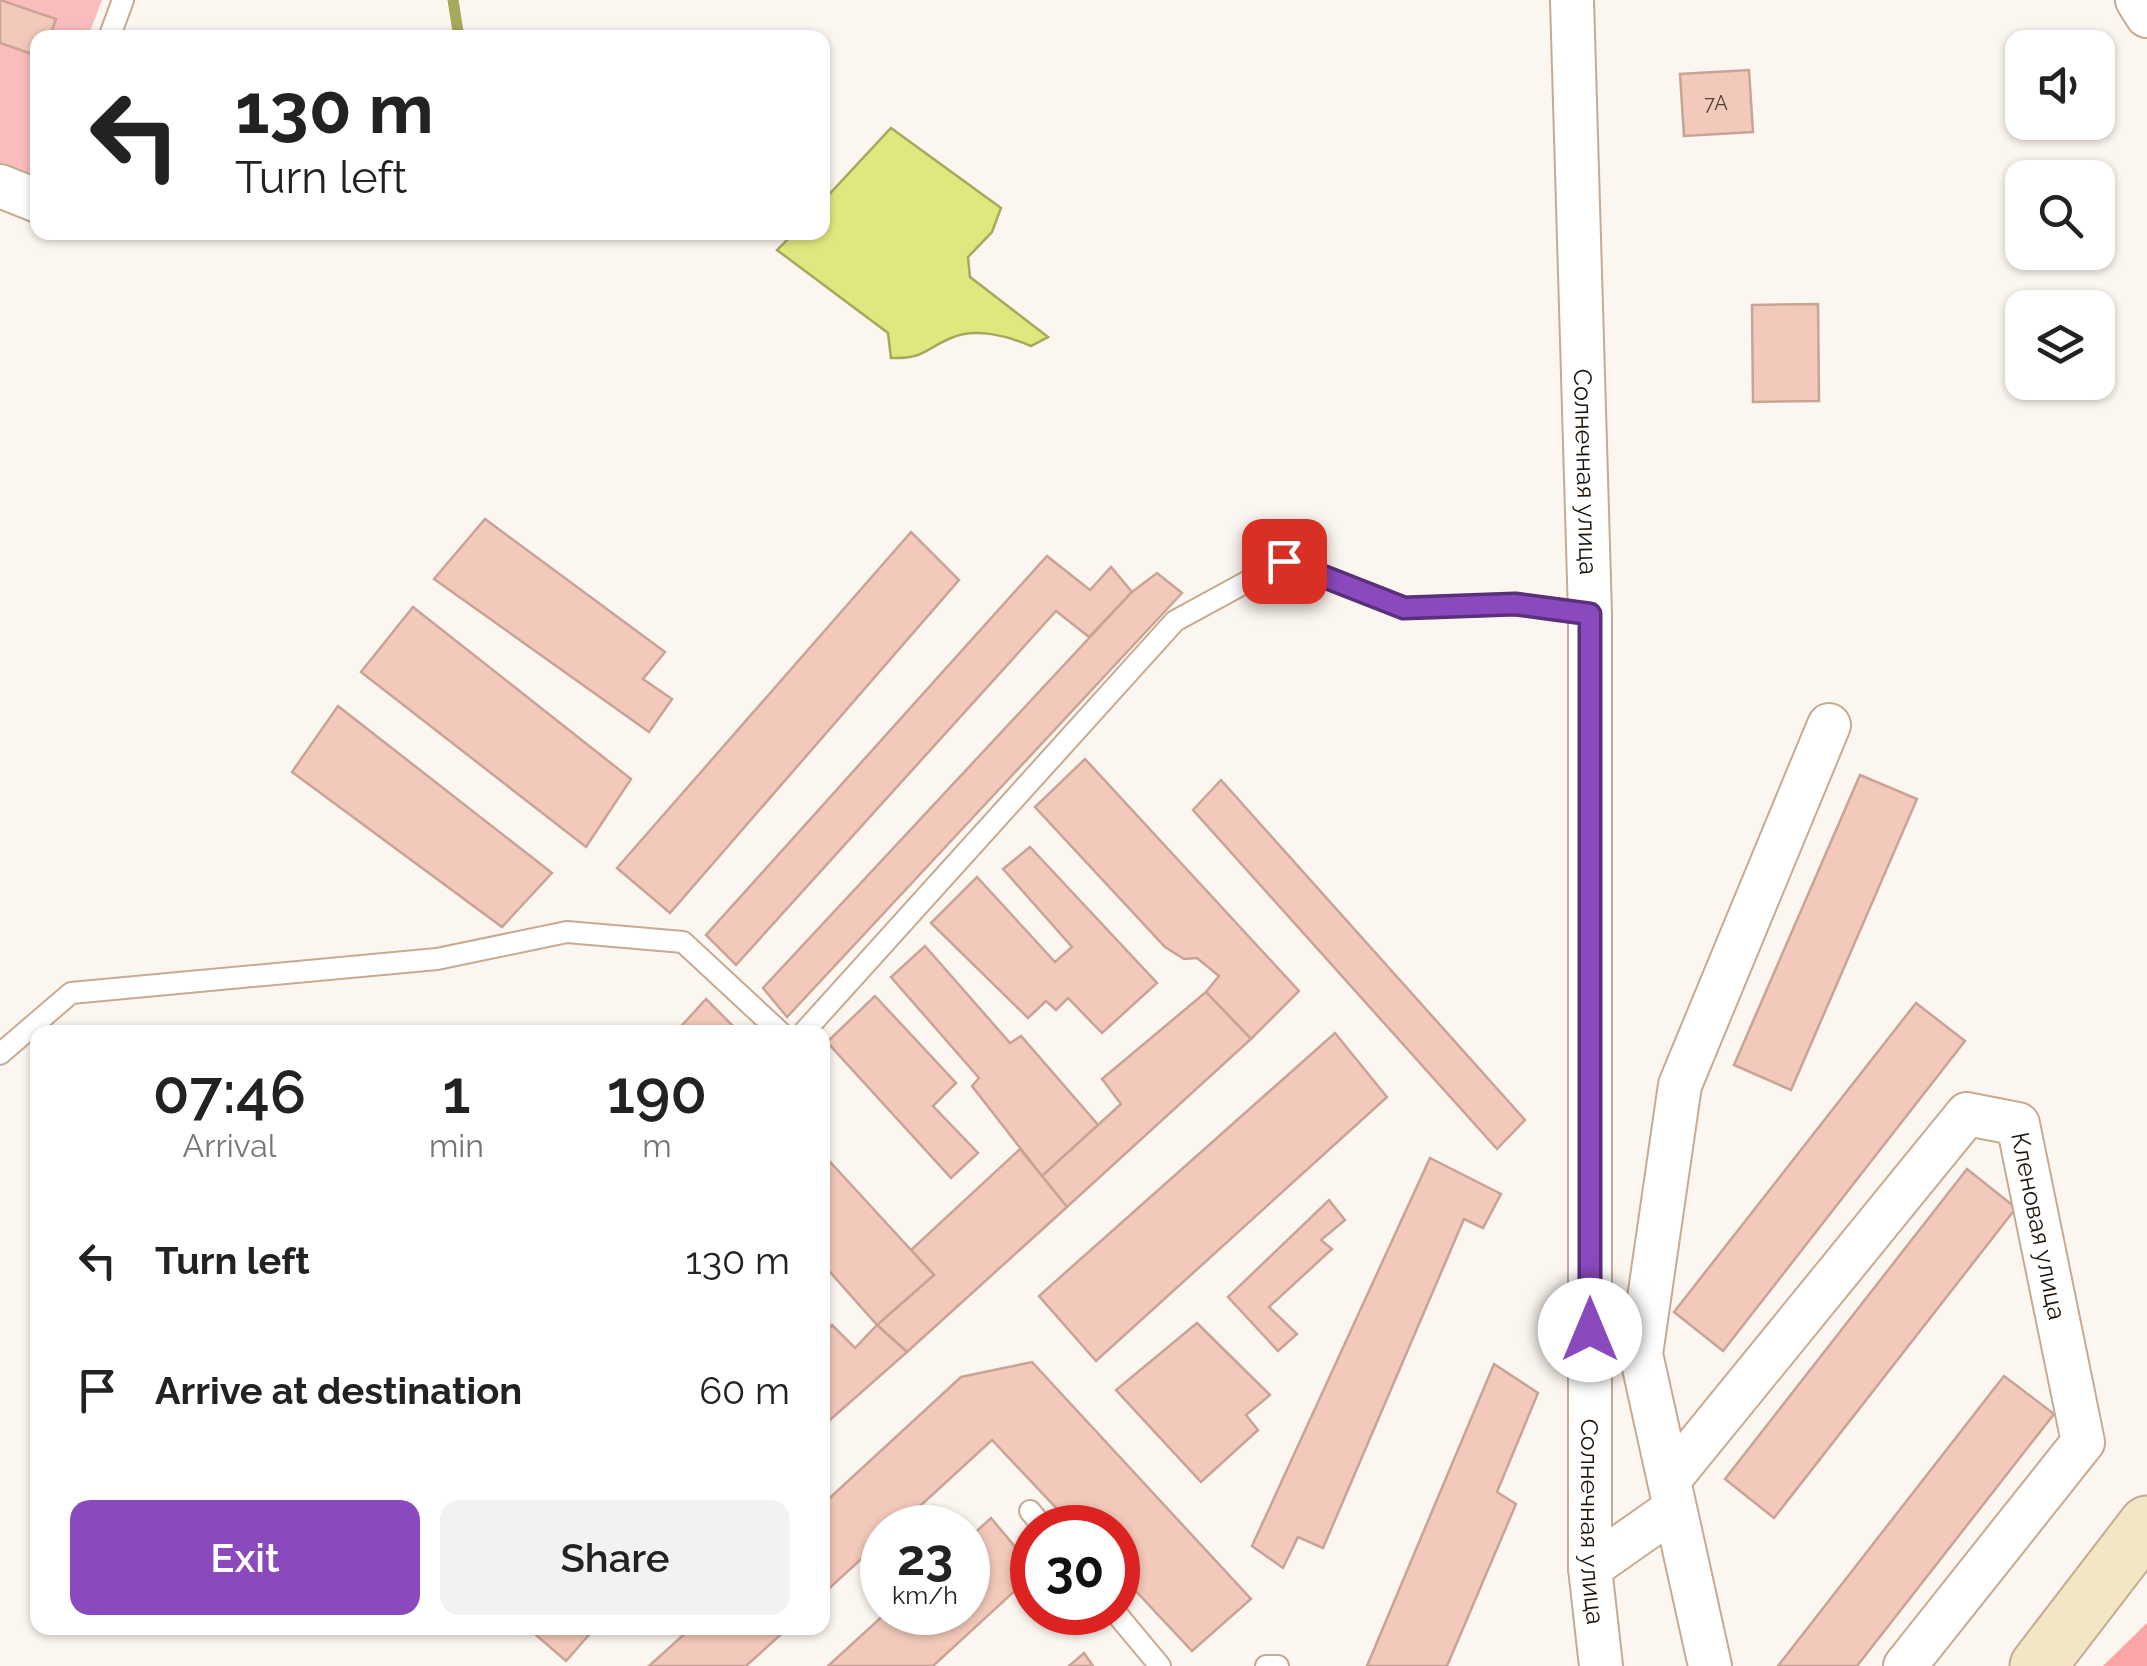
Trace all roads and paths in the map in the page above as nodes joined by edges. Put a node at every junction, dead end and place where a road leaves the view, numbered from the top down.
1 (123, 0) edge
2 (1572, 0) edge
3 (2137, 0) edge
4 (2147, 16) edge
5 (111, 30) edge
6 (0, 186) edge
7 (30, 197) edge
8 (1590, 614) junction
9 (1829, 725) dead end
10 (34, 1025) edge
11 (772, 1025) edge
12 (810, 1025) edge
13 (30, 1028) edge
14 (0, 1054) edge
15 (1671, 1495) junction
16 (2147, 1524) edge
17 (1590, 1568) junction
18 (1134, 1635) edge
19 (1160, 1666) edge
20 (1266, 1666) edge
21 (1278, 1666) edge
22 (1600, 1666) edge
23 (1710, 1666) edge
24 (1905, 1666) edge
25 (2038, 1666) edge

1 - 5 lane
2 - 8 street, Солнечная улица
3 - 4 street
6 - 7 street
8 - 12 lane
8 - 17 street, Солнечная улица
9 - 15 street
10 - 11 lane
13 - 14 lane
15 - 17 street, Кленовая улица
15 - 23 street
15 - 24 street, Кленовая улица
16 - 25 street
17 - 22 street, Солнечная улица
18 - 19 lane
20 - 21 lane

